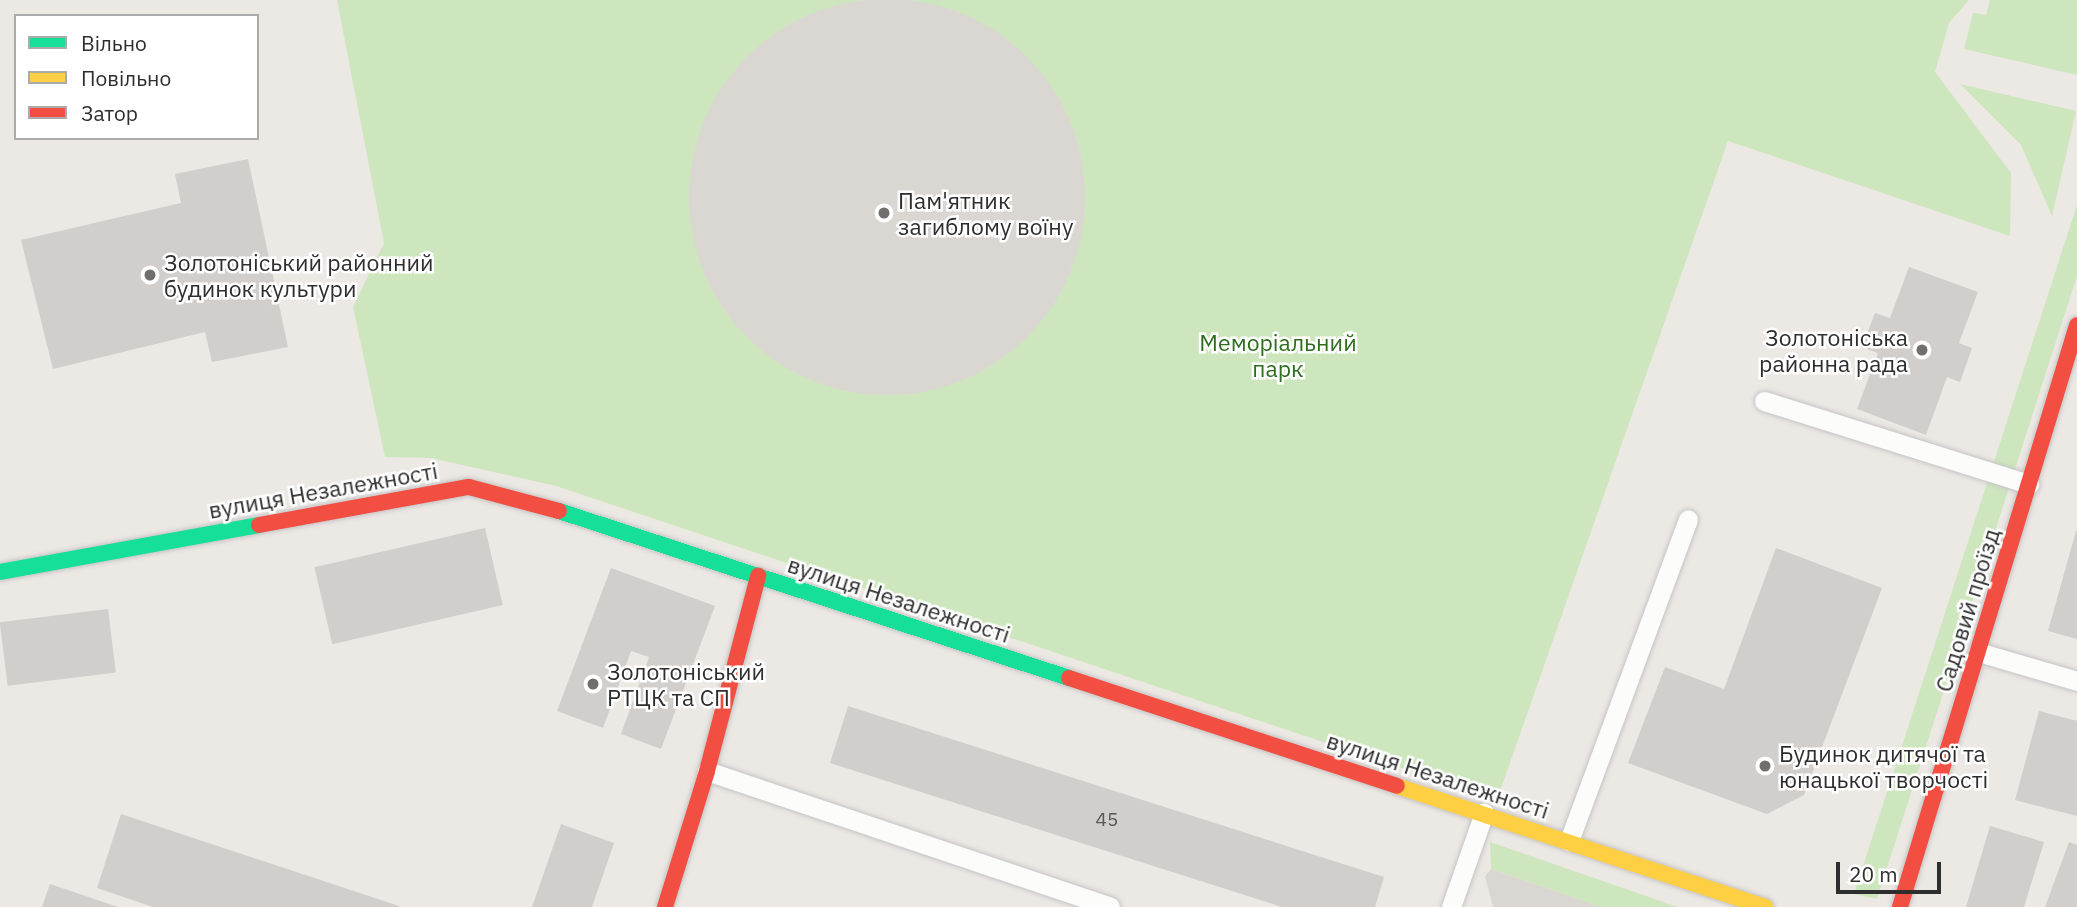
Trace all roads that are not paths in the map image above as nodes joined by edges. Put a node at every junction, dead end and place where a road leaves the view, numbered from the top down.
1 (2077, 325) edge
2 (1765, 401) dead end
3 (2029, 484) junction
4 (1688, 519) dead end
5 (0, 572) edge
6 (758, 576) junction
7 (1978, 652) junction
8 (2077, 681) edge
9 (707, 771) junction
10 (1484, 813) junction
11 (1569, 841) junction
12 (1079, 902) edge
13 (665, 907) edge
14 (1110, 907) edge
15 (1451, 907) edge
16 (1766, 907) edge
17 (1900, 907) edge

1 - 3 street, Садовий проїзд
2 - 3 lane
3 - 7 street, Садовий проїзд
4 - 11 lane
5 - 6 street, вулиця Незалежності
6 - 9 street
6 - 10 street, вулиця Незалежності
7 - 8 lane
7 - 17 street, Садовий проїзд
9 - 12 lane
9 - 13 street
10 - 11 street, вулиця Незалежності
10 - 15 lane
11 - 16 street, вулиця Незалежності
12 - 14 lane

